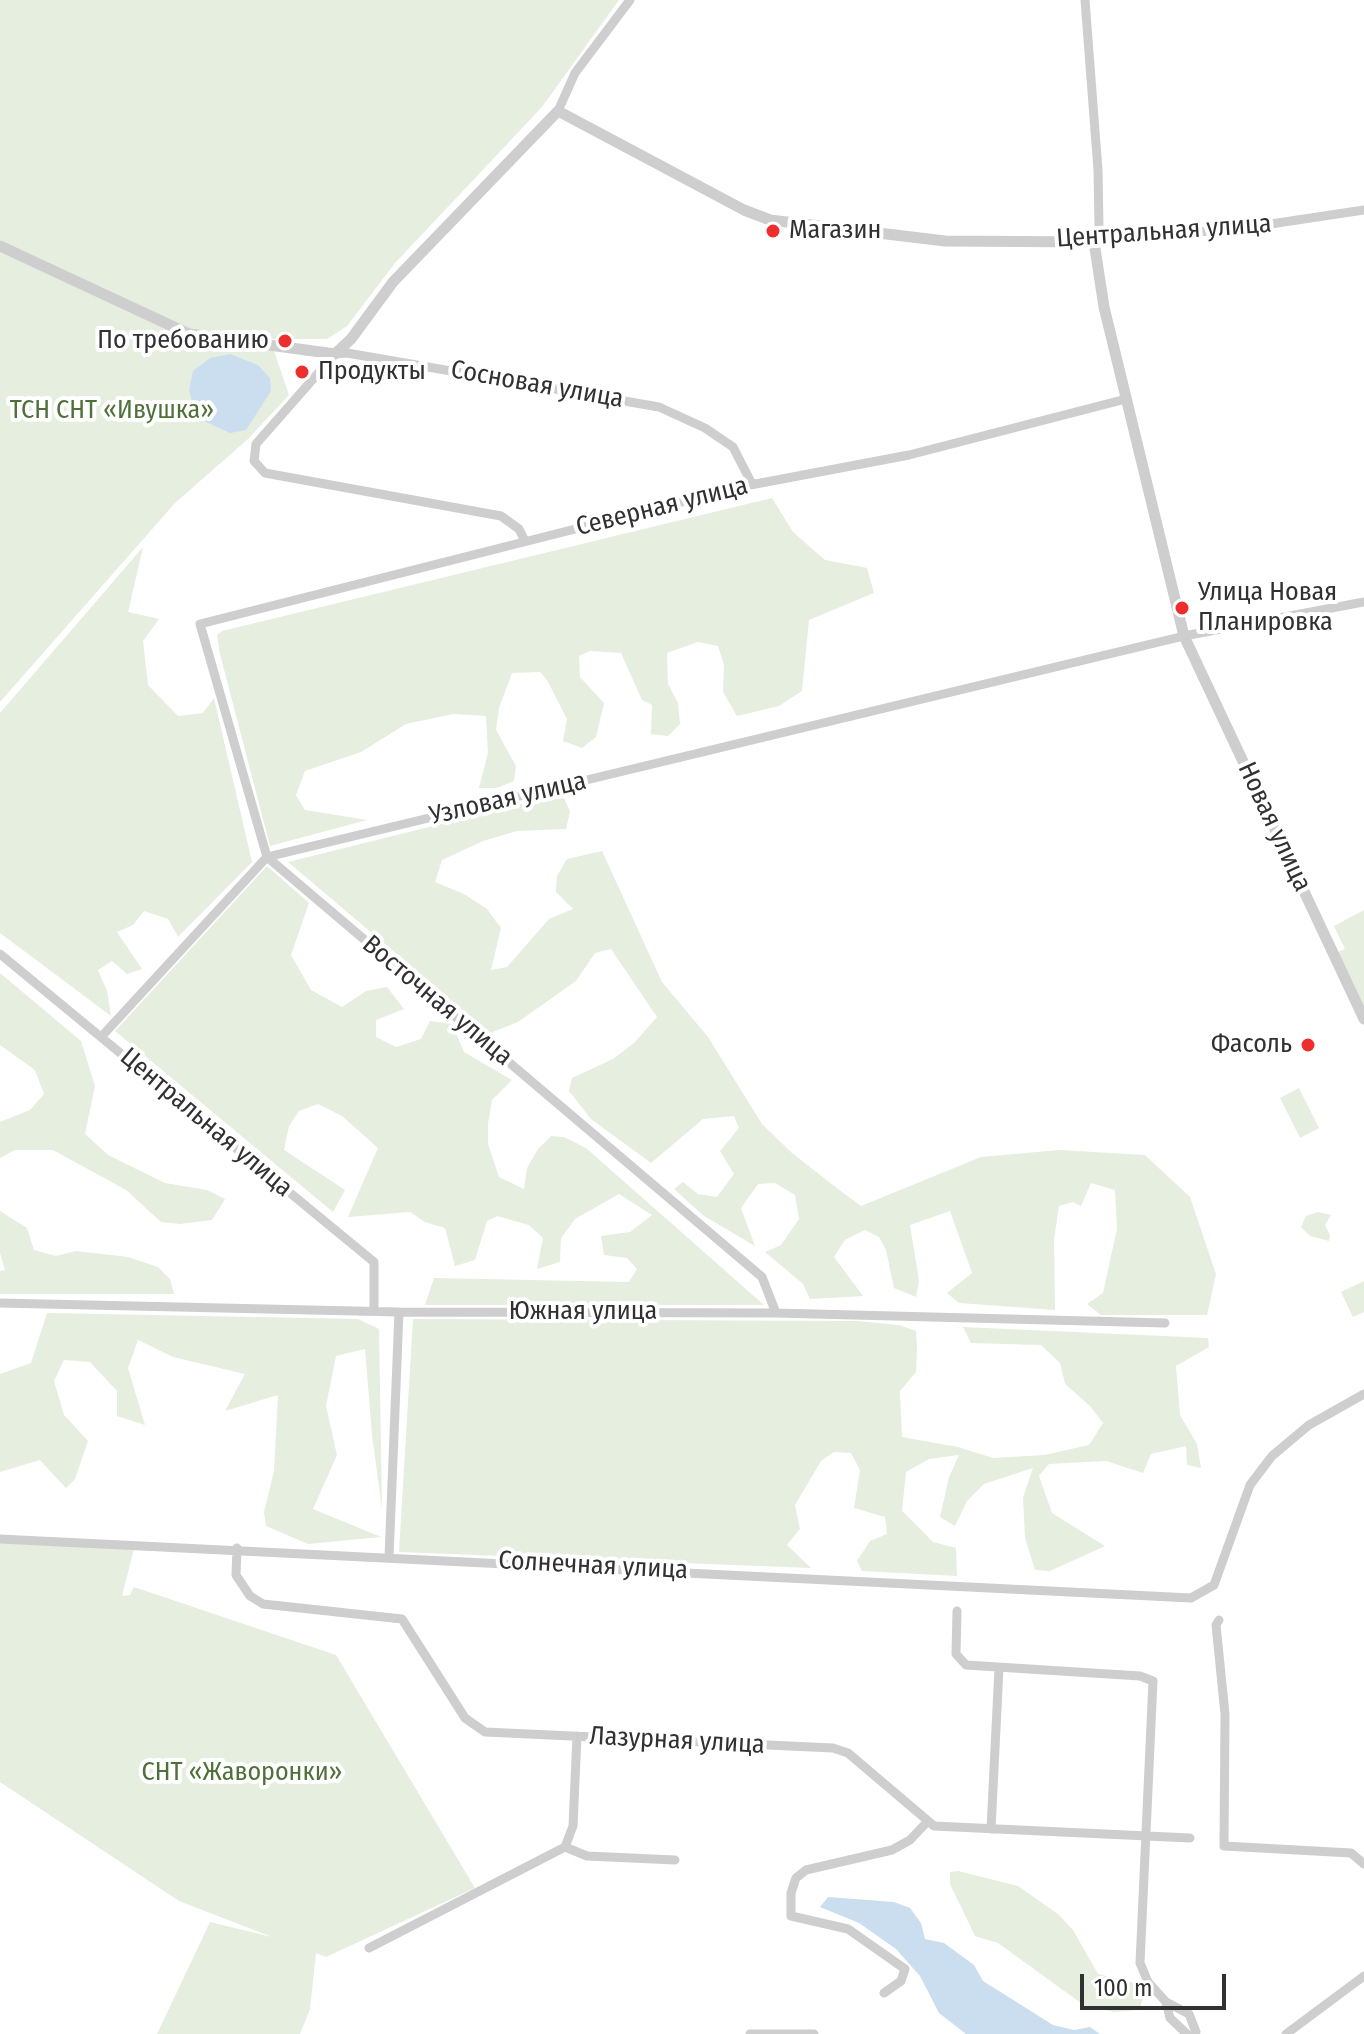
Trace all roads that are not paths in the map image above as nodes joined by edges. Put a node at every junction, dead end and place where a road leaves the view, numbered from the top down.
1 (630, 0) edge
2 (1085, 0) edge
3 (558, 111) junction
4 (1364, 210) edge
5 (1094, 242) junction
6 (0, 246) edge
7 (335, 354) junction
8 (1126, 399) junction
9 (752, 484) junction
10 (525, 541) junction
11 (1364, 602) edge
12 (1184, 636) junction
13 (267, 857) junction
14 (0, 954) edge
15 (1364, 1019) edge
16 (102, 1036) junction
17 (0, 1303) edge
18 (374, 1311) junction
19 (399, 1312) junction
20 (776, 1313) junction
21 (1165, 1323) dead end
22 (1364, 1394) edge
23 (0, 1539) edge
24 (237, 1548) junction
25 (389, 1557) junction
26 (957, 1611) dead end
27 (1219, 1620) dead end
28 (999, 1668) junction
29 (577, 1736) junction
30 (927, 1822) junction
31 (991, 1829) junction
32 (1145, 1837) junction
33 (1190, 1838) dead end
34 (565, 1847) junction
35 (1364, 1847) edge
36 (675, 1860) dead end
37 (1360, 1861) edge
38 (369, 1948) dead end
39 (1364, 1976) edge
40 (884, 1993) dead end
41 (1166, 2002) junction
42 (1192, 2033) edge
43 (750, 2034) edge
44 (814, 2034) edge
45 (1286, 2034) edge

1 - 3 street
2 - 5 street
3 - 5 street, Центральная улица
3 - 7 street
4 - 5 street, Центральная улица
5 - 8 street, Новая улица
6 - 7 street
7 - 9 street, Сосновая улица
7 - 10 street
8 - 9 street, Северная улица
8 - 12 street, Новая улица
9 - 10 street, Северная улица
10 - 13 street, Северная улица
11 - 12 street
12 - 13 street, Узловая улица
12 - 15 street, Новая улица
13 - 16 street
13 - 20 street, Восточная улица
14 - 16 street, Центральная улица
16 - 18 street, Центральная улица
17 - 18 street, Южная улица
18 - 19 street, Южная улица
19 - 20 street, Южная улица
19 - 25 street
20 - 21 street, Южная улица
22 - 25 street, Солнечная улица
23 - 24 street, Солнечная улица
24 - 25 street, Солнечная улица
24 - 29 street, Лазурная улица
26 - 28 street
27 - 37 street
28 - 31 street
28 - 32 street
29 - 30 street, Лазурная улица
29 - 34 street
30 - 31 street
30 - 40 street
31 - 32 street
32 - 33 street
32 - 41 street
34 - 36 street
34 - 38 street
35 - 37 street
39 - 45 street
41 - 42 street
41 - 42 street
43 - 44 street

